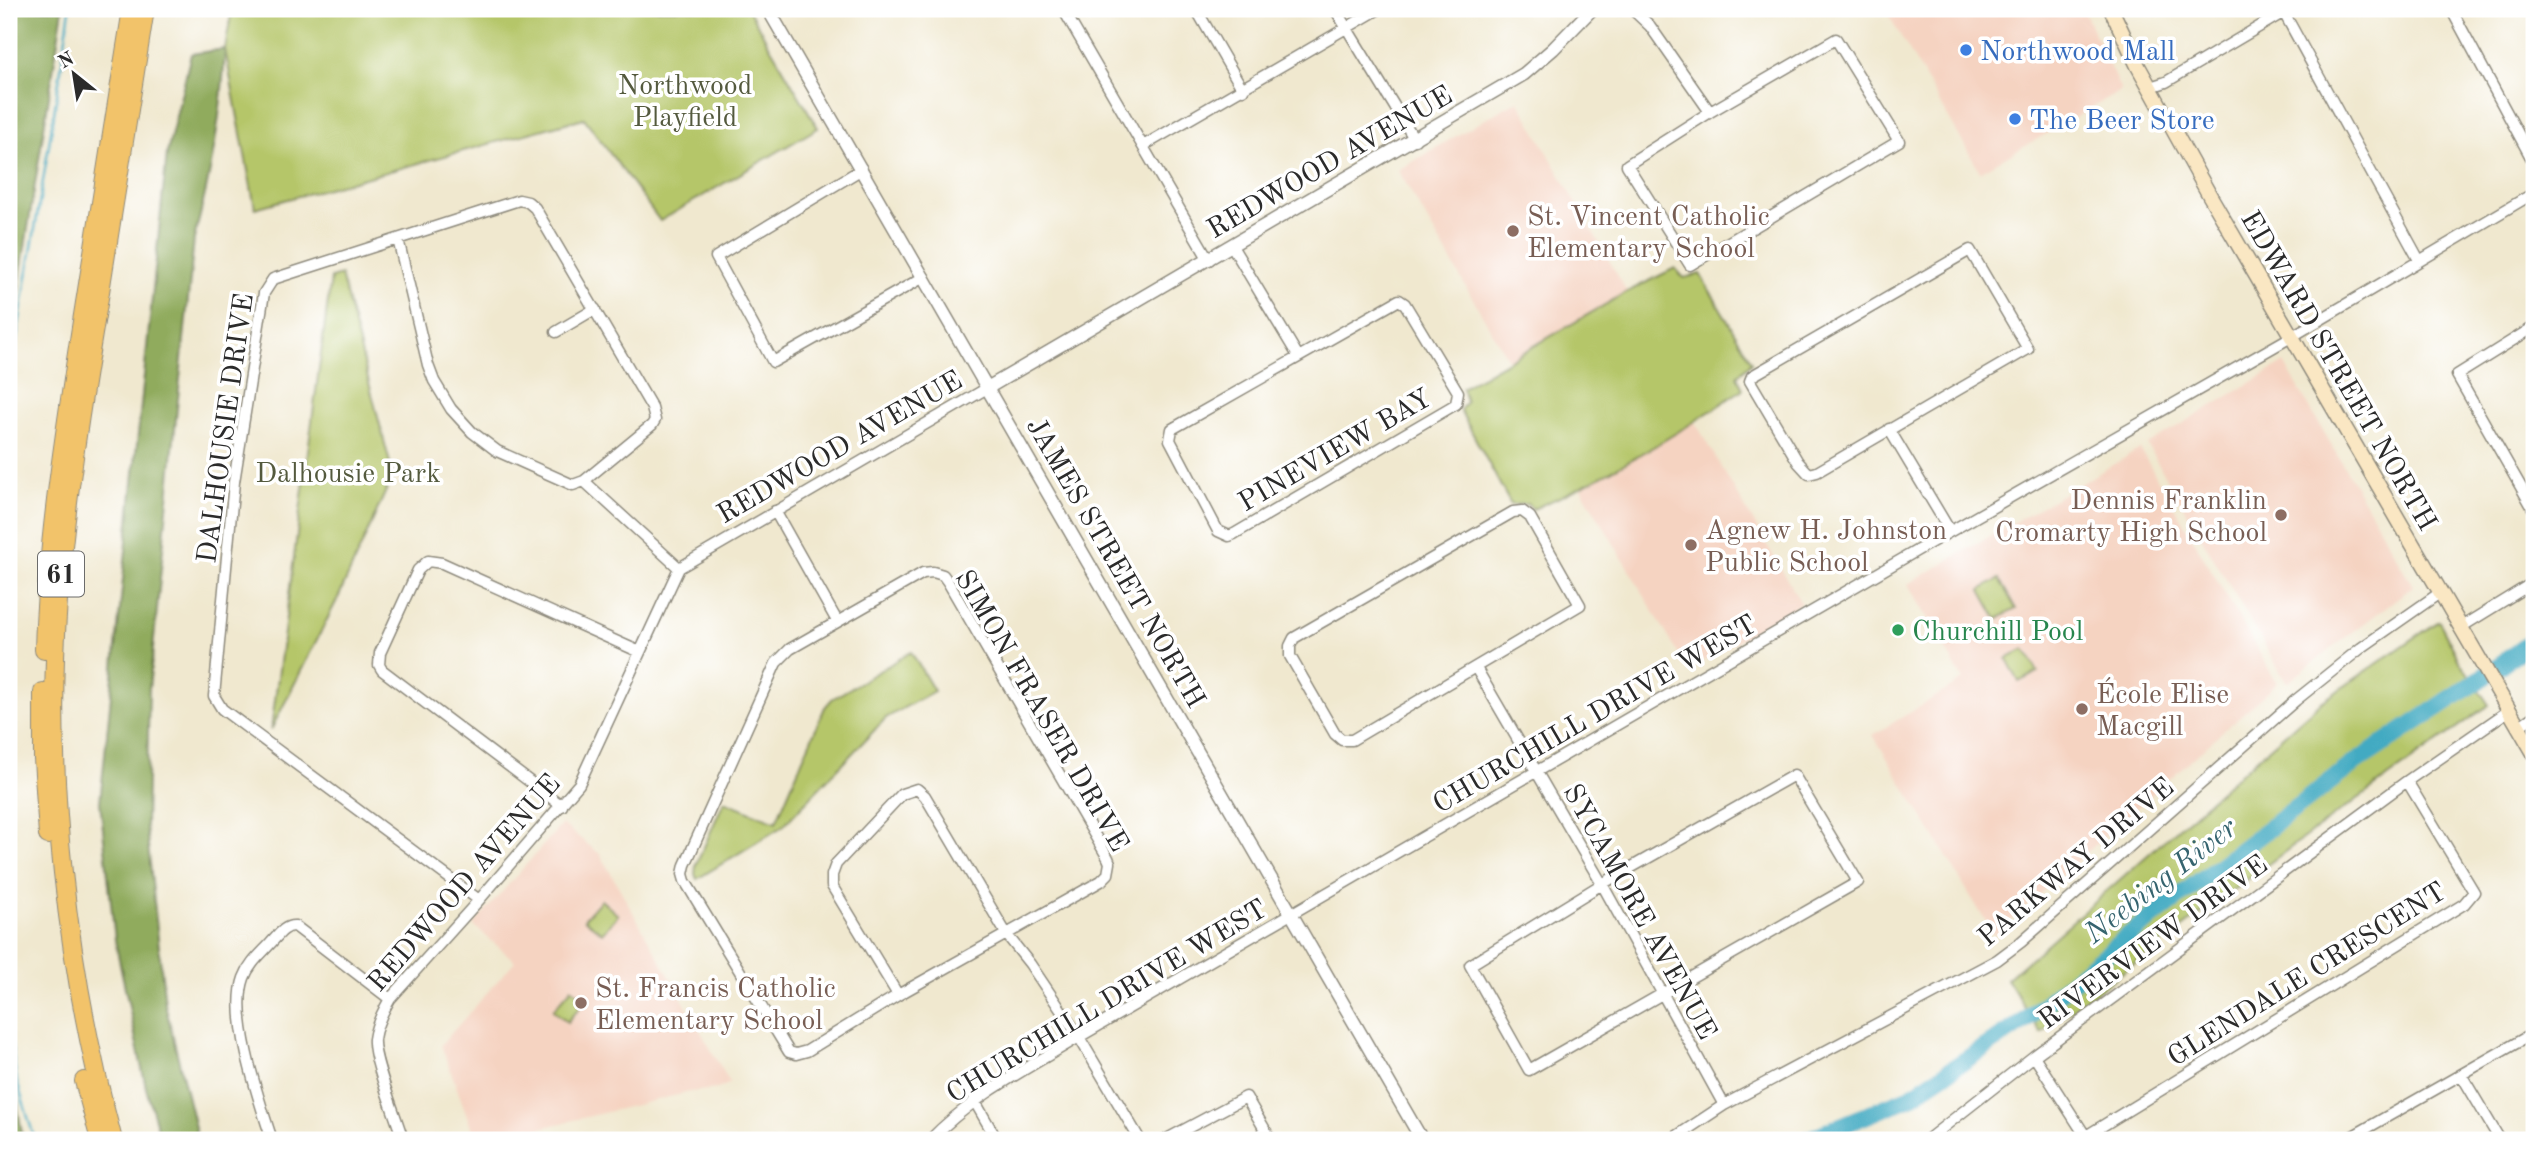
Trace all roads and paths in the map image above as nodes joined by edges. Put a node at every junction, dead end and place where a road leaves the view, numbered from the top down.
1 (132, 9) edge
2 (145, 9) edge
3 (768, 9) edge
4 (1063, 9) edge
5 (1196, 9) edge
6 (1335, 9) edge
7 (1379, 9) edge
8 (1592, 9) edge
9 (1632, 9) edge
10 (2111, 9) edge
11 (2451, 9) edge
12 (2283, 10) edge
13 (1346, 29) junction
14 (2150, 87) junction
15 (1243, 90) junction
16 (1710, 112) junction
17 (1415, 140) junction
18 (1143, 146) junction
19 (2534, 163) edge
20 (862, 169) junction
21 (2534, 192) edge
22 (398, 239) junction
23 (1232, 246) junction
24 (1209, 260) junction
25 (2419, 260) junction
26 (924, 277) junction
27 (595, 309) junction
28 (2534, 327) edge
29 (556, 332) dead end
30 (2291, 337) junction
31 (1298, 356) junction
32 (989, 387) junction
33 (1889, 429) junction
34 (584, 481) junction
35 (2534, 510) edge
36 (775, 511) junction
37 (1950, 531) junction
38 (680, 568) junction
39 (2534, 582) edge
40 (2441, 592) junction
41 (837, 621) junction
42 (2461, 627) junction
43 (640, 652) junction
44 (1476, 668) junction
45 (2505, 705) junction
46 (2534, 716) edge
47 (2518, 727) junction
48 (2534, 753) edge
49 (1537, 773) junction
50 (2407, 781) junction
51 (562, 806) junction
52 (1602, 884) junction
53 (480, 900) junction
54 (1291, 916) junction
55 (1007, 935) junction
56 (1661, 993) junction
57 (898, 995) junction
58 (390, 999) junction
59 (2534, 1033) edge
60 (1079, 1037) junction
61 (2034, 1056) junction
62 (2462, 1076) junction
63 (974, 1100) junction
64 (1724, 1104) junction
65 (2362, 1137) edge
66 (2087, 1138) edge
67 (100, 1140) edge
68 (113, 1140) edge
69 (272, 1140) edge
70 (403, 1140) edge
71 (930, 1140) edge
72 (997, 1140) edge
73 (1140, 1140) edge
74 (1165, 1140) edge
75 (1271, 1140) edge
76 (1422, 1140) edge
77 (1671, 1140) edge
78 (1930, 1140) edge
79 (2346, 1140) edge
80 (2500, 1140) edge

1 - 67 highway, 61
2 - 68 highway, 61
3 - 20 street, JAMES STREET NORTH
4 - 18 street
5 - 15 street
6 - 13 street
7 - 13 street
8 - 17 street, REDWOOD AVENUE
9 - 16 street
10 - 14 main road, EDWARD STREET NORTH
11 - 19 street
12 - 14 street
12 - 25 street
13 - 15 street
13 - 17 street
14 - 30 main road, EDWARD STREET NORTH
15 - 18 street
16 - 16 street
17 - 23 street, REDWOOD AVENUE
18 - 24 street
20 - 26 street, JAMES STREET NORTH
20 - 26 street
21 - 25 street, CHURCHILL DRIVE WEST
22 - 27 street, DALHOUSIE DRIVE
22 - 34 street
22 - 53 street, DALHOUSIE DRIVE
23 - 24 street, REDWOOD AVENUE
23 - 31 street
24 - 32 street, REDWOOD AVENUE
25 - 30 street, CHURCHILL DRIVE WEST
26 - 32 street, JAMES STREET NORTH
27 - 29 street
27 - 34 street, DALHOUSIE DRIVE
28 - 35 street
30 - 37 street, CHURCHILL DRIVE WEST
30 - 40 main road, EDWARD STREET NORTH
31 - 31 street, PINEVIEW BAY
32 - 36 street, REDWOOD AVENUE
32 - 54 street, JAMES STREET NORTH
33 - 33 street
33 - 37 street
34 - 38 street
36 - 38 street, REDWOOD AVENUE
36 - 41 street
37 - 49 street, CHURCHILL DRIVE WEST
38 - 43 street, REDWOOD AVENUE
39 - 42 street
40 - 42 main road, EDWARD STREET NORTH
40 - 64 street, PARKWAY DRIVE
41 - 55 street, SIMON FRASER DRIVE
41 - 57 street, SIMON FRASER DRIVE
42 - 45 main road, EDWARD STREET NORTH
43 - 51 street, REDWOOD AVENUE
43 - 51 street
44 - 44 street
44 - 49 street, SYCAMORE AVENUE
45 - 47 main road, EDWARD STREET NORTH
45 - 50 street, RIVERVIEW DRIVE
46 - 47 street
47 - 48 main road, EDWARD STREET NORTH
49 - 52 street, SYCAMORE AVENUE
49 - 54 street, CHURCHILL DRIVE WEST
50 - 61 street, RIVERVIEW DRIVE
50 - 66 street, GLENDALE CRESCENT
51 - 53 street, REDWOOD AVENUE
52 - 56 street, SYCAMORE AVENUE
52 - 56 street
52 - 56 street
53 - 58 street, REDWOOD AVENUE
54 - 60 street, CHURCHILL DRIVE WEST
54 - 76 street, JAMES STREET NORTH
55 - 57 street, SIMON FRASER DRIVE
55 - 57 street
55 - 60 street
56 - 64 street, SYCAMORE AVENUE
58 - 69 street
58 - 70 street, REDWOOD AVENUE
59 - 62 street
60 - 63 street, CHURCHILL DRIVE WEST
60 - 73 street
61 - 66 street
61 - 78 street, RIVERVIEW DRIVE
62 - 65 street
62 - 80 street
63 - 71 street, CHURCHILL DRIVE WEST
63 - 72 street
64 - 77 street, PARKWAY DRIVE
65 - 79 street
74 - 75 street

